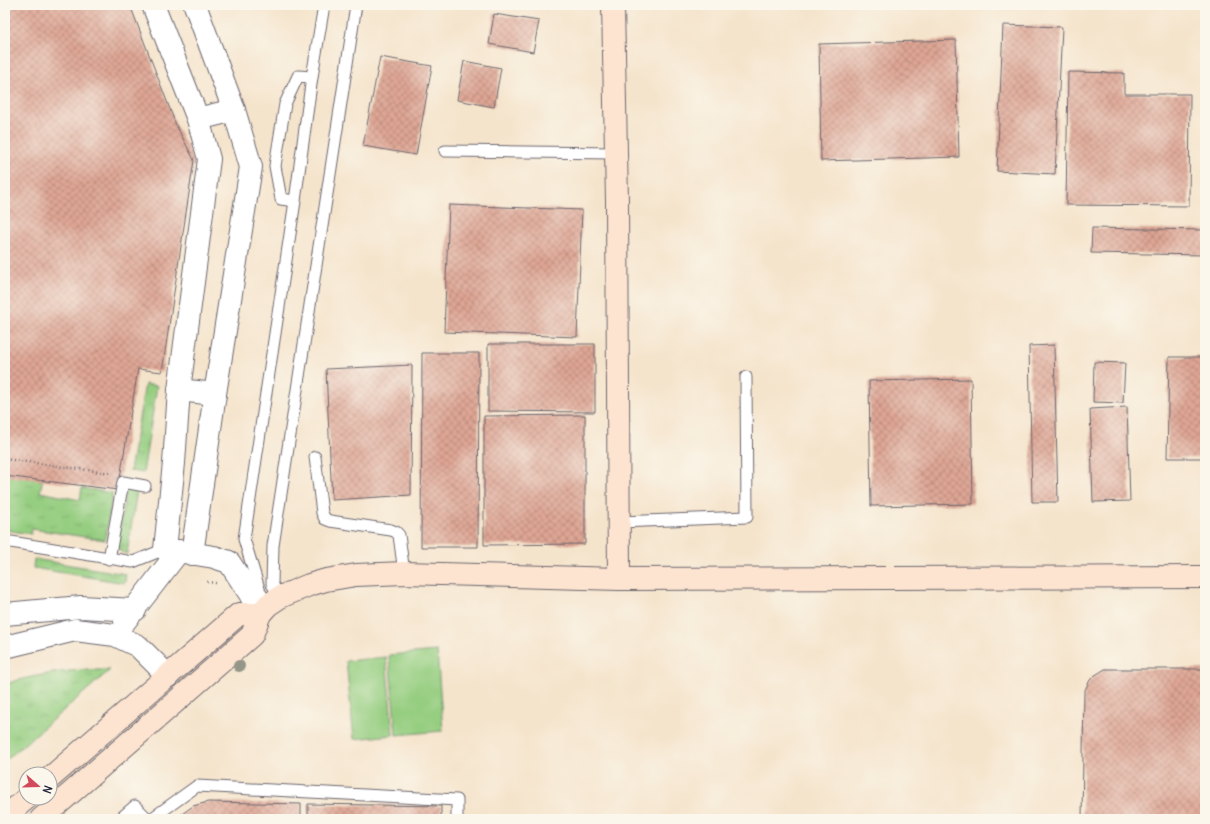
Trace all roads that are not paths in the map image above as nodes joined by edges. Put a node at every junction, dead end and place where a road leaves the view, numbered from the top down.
1 (153, 5) edge
2 (195, 5) edge
3 (324, 5) edge
4 (356, 5) edge
5 (613, 5) edge
6 (312, 77) junction
7 (234, 110) junction
8 (198, 119) junction
9 (445, 151) dead end
10 (616, 153) junction
11 (295, 201) junction
12 (746, 377) dead end
13 (179, 390) junction
14 (215, 394) junction
15 (315, 457) dead end
16 (145, 486) dead end
17 (619, 522) junction
18 (5, 541) edge
19 (178, 551) junction
20 (109, 559) junction
21 (404, 573) junction
22 (1205, 577) edge
23 (619, 579) junction
24 (269, 606) junction
25 (134, 610) junction
26 (5, 614) edge
27 (115, 635) junction
28 (5, 646) edge
29 (168, 676) junction
30 (58, 771) edge
31 (18, 806) edge
32 (5, 817) edge
33 (41, 819) edge
34 (120, 819) edge
35 (148, 819) edge
36 (151, 819) edge
37 (457, 819) edge

1 - 8 street
2 - 7 street
3 - 6 lane
4 - 24 lane
5 - 10 street
6 - 11 lane
6 - 11 lane
7 - 8 street
7 - 14 street
8 - 13 street
9 - 10 lane
10 - 17 street
11 - 24 lane
12 - 17 lane
13 - 14 street
13 - 19 street
14 - 19 street
15 - 21 lane
16 - 20 lane
17 - 23 street
18 - 20 lane
19 - 20 lane
19 - 24 street
19 - 25 street
21 - 23 street
21 - 24 street
22 - 23 street
24 - 29 street
24 - 33 street
25 - 26 street
25 - 27 street
27 - 28 street
27 - 29 street
29 - 30 street
31 - 32 street
34 - 35 lane
36 - 37 lane

